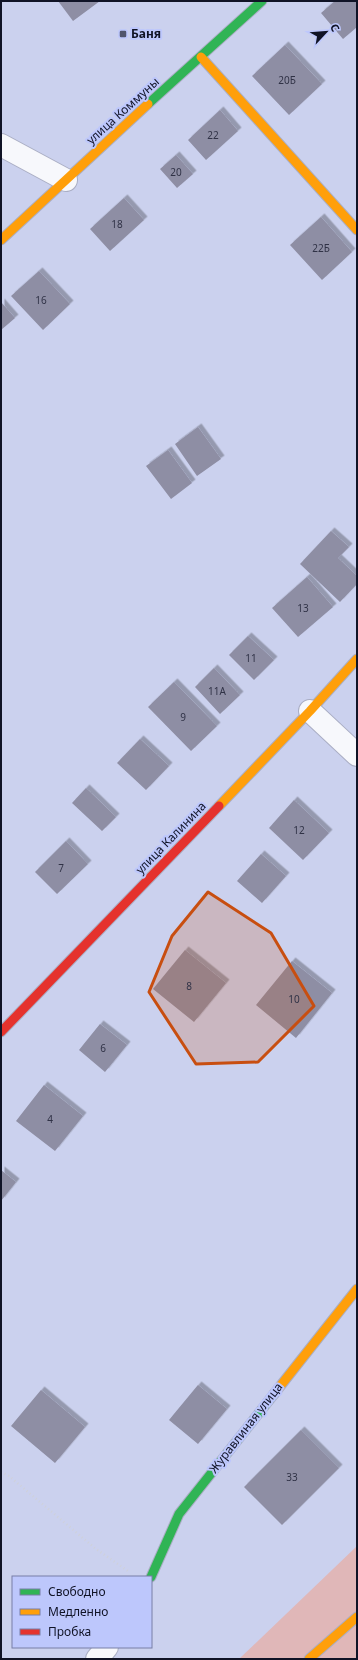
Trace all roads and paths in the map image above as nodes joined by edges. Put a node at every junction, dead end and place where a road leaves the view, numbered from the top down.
1 (262, 1) edge
2 (201, 57) junction
3 (1, 145) edge
4 (66, 180) junction
5 (357, 230) edge
6 (1, 240) edge
7 (357, 659) edge
8 (310, 711) junction
9 (357, 755) edge
10 (1, 1032) edge
11 (357, 1289) edge
12 (1, 1472) edge
13 (130, 1573) dead end
14 (151, 1576) edge
15 (357, 1617) edge
16 (106, 1648) edge
17 (97, 1659) edge
18 (310, 1659) edge

1 - 2 street, улица Коммуны
2 - 4 street, улица Коммуны
2 - 5 street
3 - 4 street
4 - 6 street, улица Коммуны
7 - 8 street, улица Калинина
8 - 9 street
8 - 10 street, улица Калинина
11 - 14 street, Журавлиная улица
12 - 13 path
15 - 18 street
16 - 17 street

